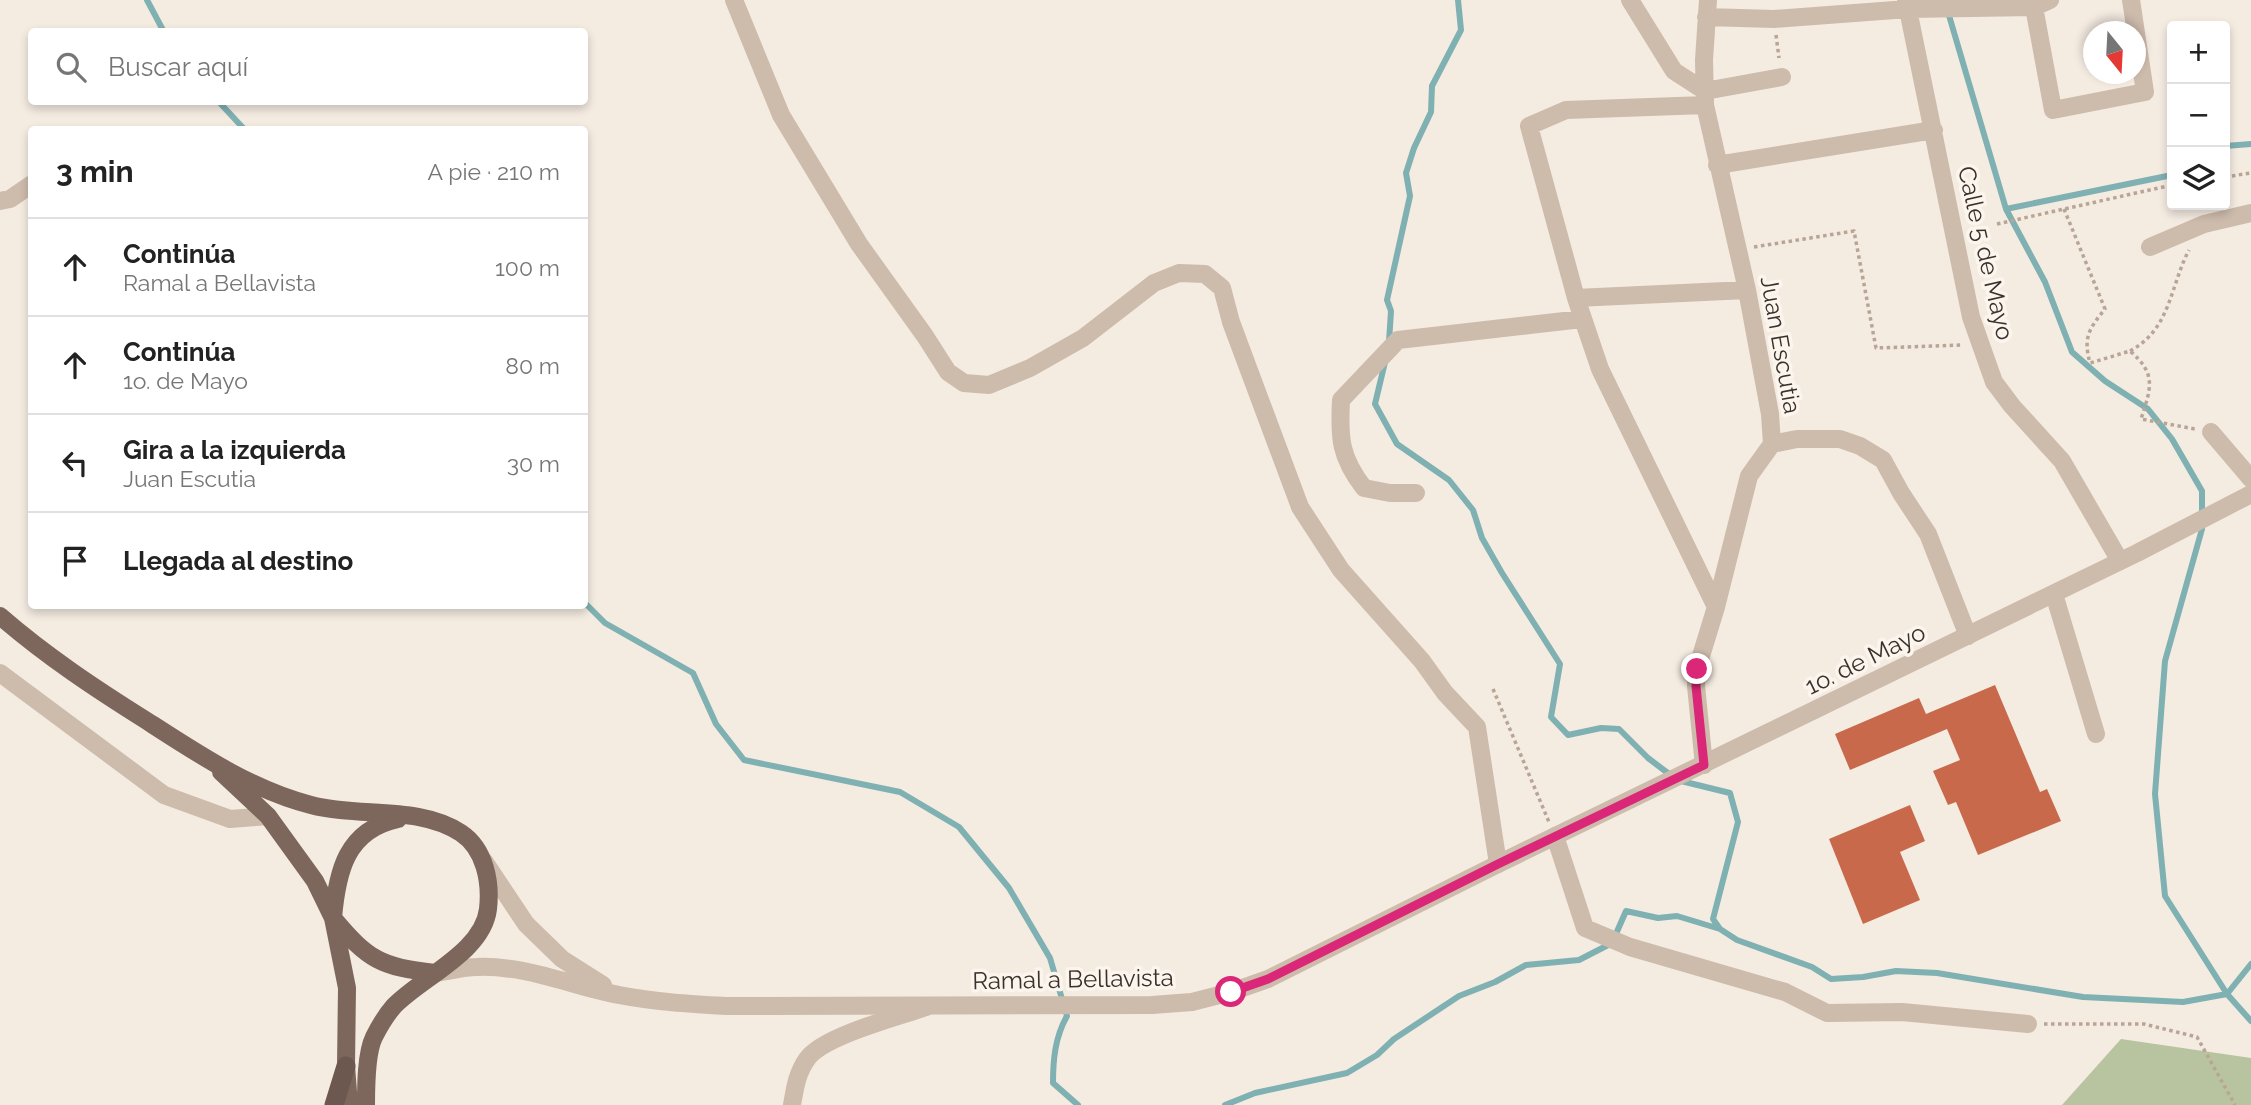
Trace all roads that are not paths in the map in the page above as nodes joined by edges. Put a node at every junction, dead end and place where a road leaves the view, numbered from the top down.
1 (734, 0) edge
2 (1630, 0) edge
3 (2131, 0) edge
4 (2042, 3) edge
5 (1907, 5) edge
6 (1707, 8) edge
7 (1782, 77) road end
8 (1705, 98) junction
9 (1934, 130) junction
10 (1717, 165) junction
11 (28, 187) edge
12 (0, 201) edge
13 (2251, 213) edge
14 (2150, 247) dead end
15 (1747, 290) junction
16 (1576, 298) junction
17 (1582, 319) junction
18 (2211, 432) road end
19 (1772, 444) junction
20 (2251, 479) edge
21 (1416, 493) dead end
22 (2251, 494) edge
23 (2120, 562) junction
24 (2054, 594) junction
25 (1716, 607) junction
26 (0, 616) edge
27 (1968, 636) junction
28 (0, 673) edge
29 (2096, 734) dead end
30 (208, 761) junction
31 (1704, 765) junction
32 (268, 816) junction
33 (411, 816) junction
34 (1555, 836) junction
35 (482, 858) junction
36 (1498, 864) junction
37 (333, 918) junction
38 (435, 973) junction
39 (618, 995) junction
40 (930, 1006) junction
41 (2028, 1024) road end
42 (346, 1066) junction
43 (334, 1105) edge
44 (349, 1105) edge
45 (366, 1105) edge
46 (792, 1105) edge

1 - 36 street
2 - 8 street
3 - 4 street
4 - 5 street
5 - 6 street
5 - 9 street, Calle 5 de Mayo
6 - 8 street, Juan Escutia
7 - 8 street
8 - 10 street, Juan Escutia
8 - 16 street
9 - 10 street
9 - 23 street, Calle 5 de Mayo
10 - 15 street, Juan Escutia
11 - 12 street
13 - 14 street
15 - 16 street
15 - 19 street, Juan Escutia
16 - 17 street
17 - 21 street
17 - 25 street
18 - 20 street
19 - 25 street, Juan Escutia
19 - 27 street
22 - 23 street, 1o. de Mayo
23 - 24 street, 1o. de Mayo
24 - 27 street, 1o. de Mayo
24 - 29 street
25 - 31 street, Juan Escutia
26 - 30 main road
27 - 31 street, 1o. de Mayo
28 - 32 street
30 - 32 main road
30 - 33 main road
31 - 34 street, 1o. de Mayo
32 - 37 main road
33 - 35 main road
33 - 37 main road
34 - 36 street, 1o. de Mayo
34 - 41 street
35 - 38 main road
35 - 39 street
36 - 40 street, Ramal a Bellavista
37 - 38 main road
37 - 42 main road
38 - 39 street, Ramal a Bellavista
38 - 45 main road
39 - 40 street, Ramal a Bellavista
40 - 46 street
42 - 43 highway
42 - 44 main road

